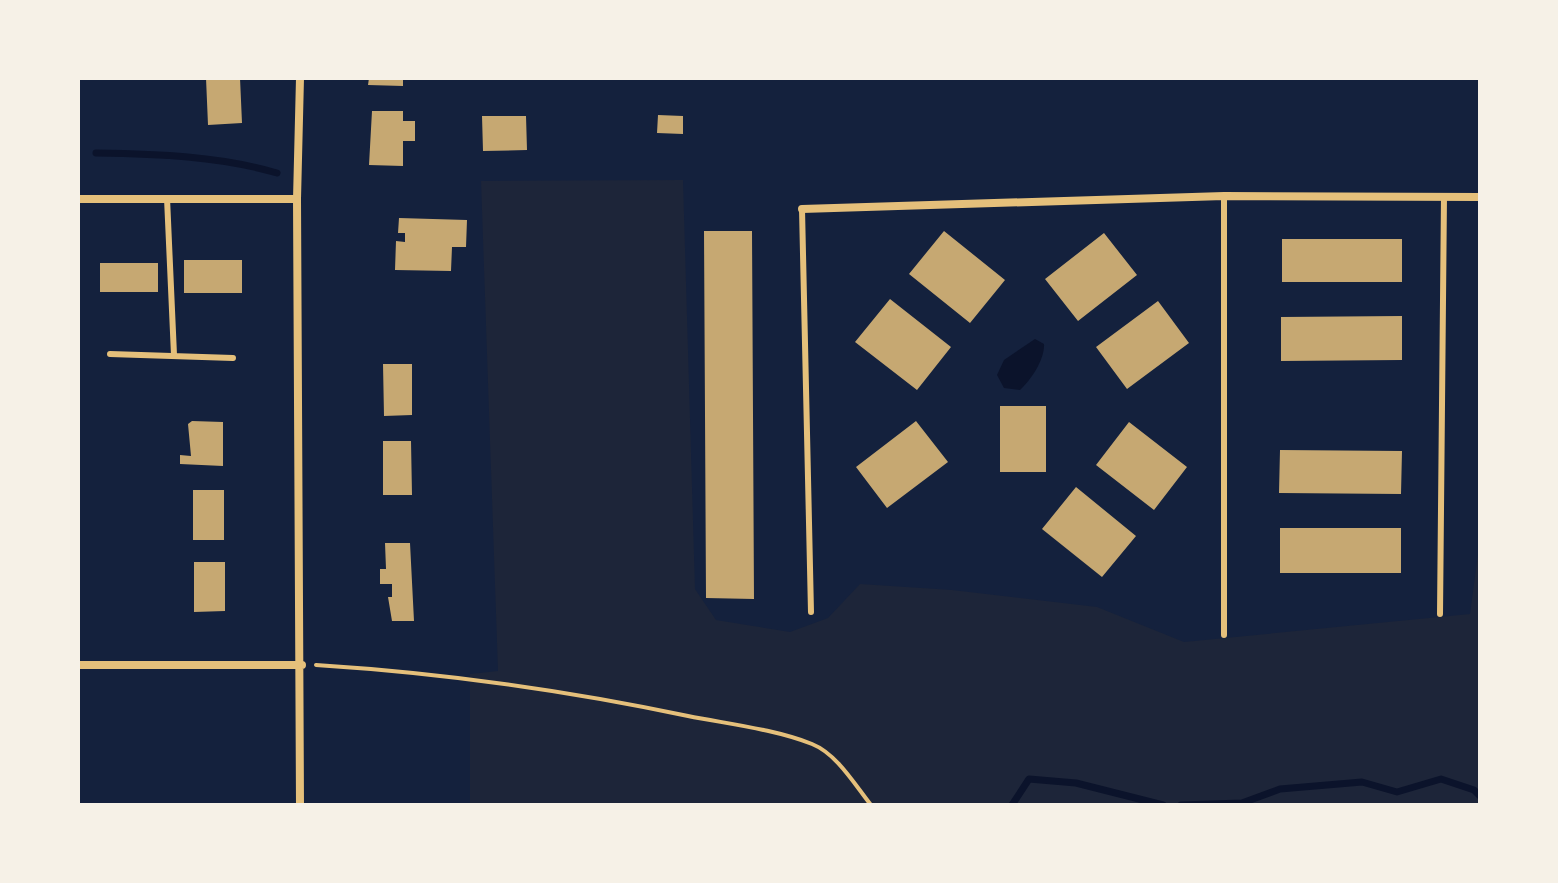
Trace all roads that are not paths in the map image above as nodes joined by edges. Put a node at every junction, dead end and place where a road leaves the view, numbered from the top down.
1 (300, 78) edge
2 (1224, 196) junction
3 (1444, 196) junction
4 (1480, 197) edge
5 (167, 198) junction
6 (78, 199) edge
7 (297, 199) junction
8 (802, 209) joint
9 (110, 354) dead end
10 (174, 355) junction
11 (233, 358) dead end
12 (811, 612) dead end
13 (1440, 614) dead end
14 (1224, 635) dead end
15 (78, 665) edge
16 (302, 665) junction
17 (300, 805) edge

1 - 7 street
2 - 3 street
2 - 8 street
2 - 14 lane
3 - 4 street
3 - 13 lane
5 - 6 street
5 - 7 street
5 - 10 lane
7 - 16 street
8 - 12 lane
9 - 10 lane
10 - 11 lane
15 - 16 street
16 - 17 street

